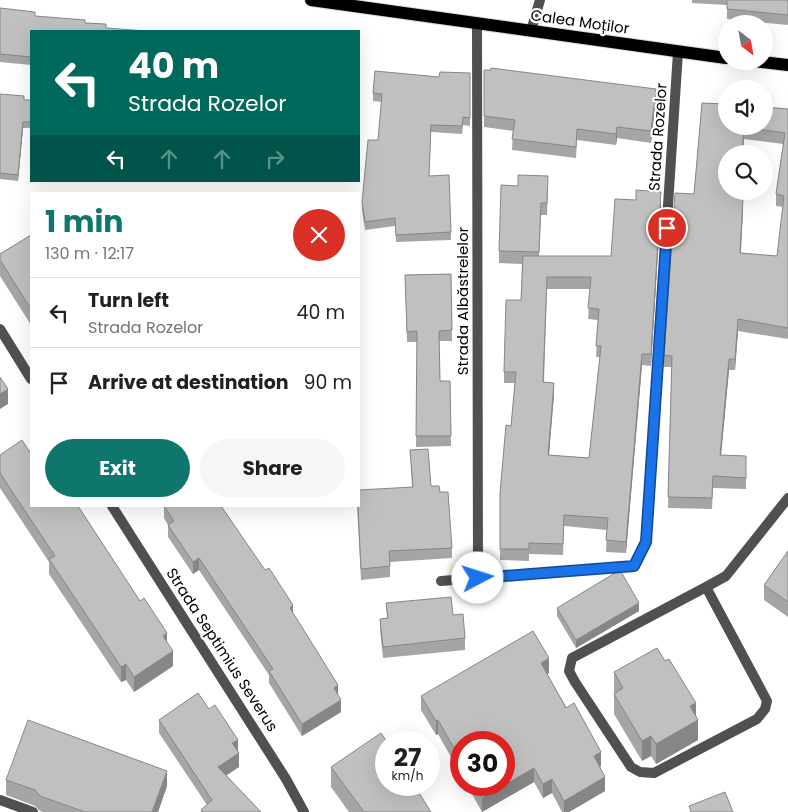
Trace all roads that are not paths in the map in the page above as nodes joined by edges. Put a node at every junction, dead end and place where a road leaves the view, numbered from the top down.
1 (311, 0) edge
2 (540, 0) edge
3 (477, 23) junction
4 (531, 31) junction
5 (678, 52) junction
6 (718, 57) edge
7 (773, 63) edge
8 (788, 65) edge
9 (0, 329) edge
10 (30, 376) edge
11 (788, 498) edge
12 (113, 507) edge
13 (478, 578) junction
14 (440, 580) dead end
15 (706, 587) junction
16 (0, 800) edge
17 (32, 812) edge
18 (304, 812) edge

1 - 3 main road, Calea Moților
2 - 4 street
3 - 4 main road, Calea Moților
3 - 13 street, Strada Albăstrelelor
4 - 5 main road, Calea Moților
5 - 6 main road, Calea Moților
5 - 13 street, Strada Rozelor
7 - 8 main road
9 - 10 street
11 - 15 street
12 - 18 street, Strada Septimius Severus
13 - 14 street, Strada Rozelor
15 - 15 street
16 - 17 street

